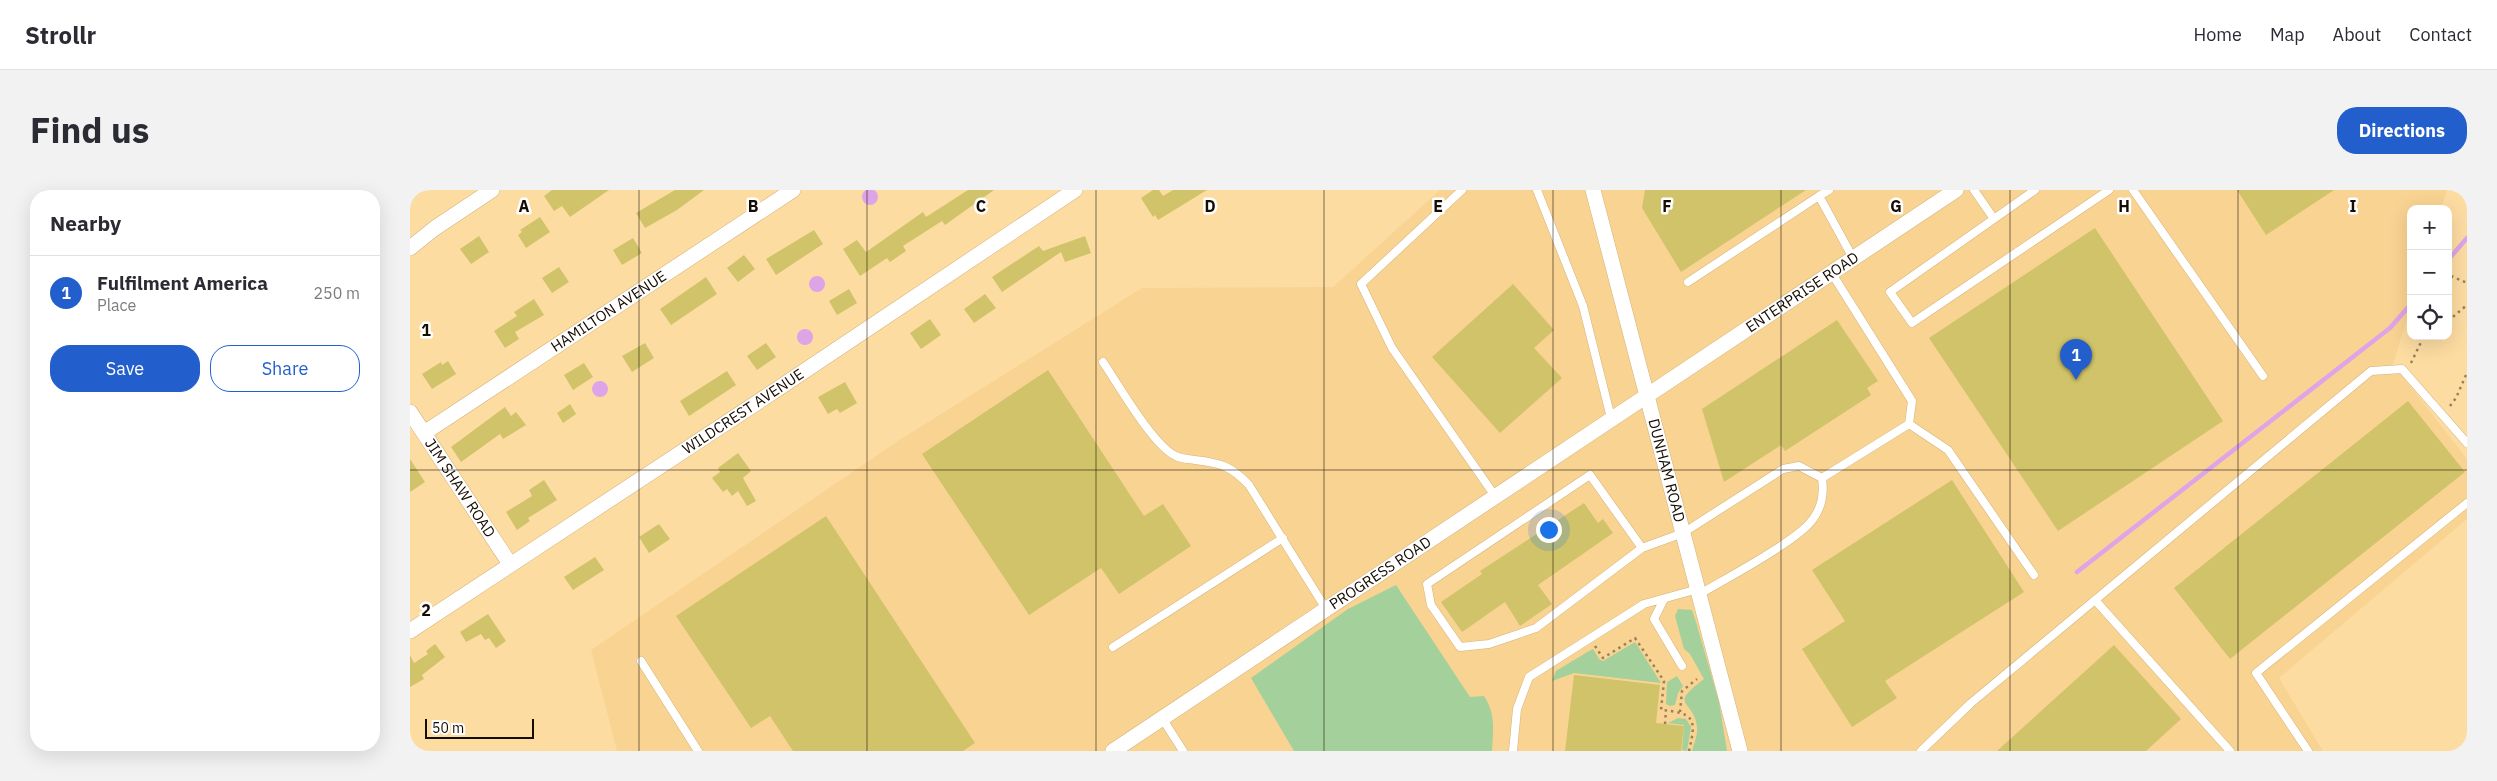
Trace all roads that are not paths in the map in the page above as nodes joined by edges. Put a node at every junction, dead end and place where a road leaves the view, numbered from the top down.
1 (492, 190) edge
2 (793, 190) edge
3 (1075, 190) edge
4 (1462, 190) edge
5 (1537, 190) edge
6 (1593, 190) edge
7 (1829, 190) edge
8 (1956, 190) edge
9 (1974, 190) edge
10 (2035, 190) edge
11 (2109, 190) edge
12 (2133, 190) edge
13 (1058, 194) edge
14 (1819, 196) junction
15 (1994, 219) junction
16 (410, 248) edge
17 (1853, 258) junction
18 (1831, 272) junction
19 (1688, 282) dead end
20 (1103, 362) dead end
21 (2263, 376) dead end
22 (1646, 394) junction
23 (410, 412) edge
24 (1611, 418) junction
25 (1909, 424) junction
26 (424, 433) junction
27 (2467, 443) edge
28 (1822, 478) junction
29 (1495, 496) junction
30 (2467, 503) edge
31 (1683, 533) junction
32 (1283, 538) junction
33 (1642, 548) junction
34 (510, 564) junction
35 (2034, 576) dead end
36 (1699, 592) junction
37 (1664, 599) junction
38 (2095, 600) junction
39 (1326, 609) junction
40 (410, 631) edge
41 (1113, 648) dead end
42 (641, 661) dead end
43 (1682, 666) dead end
44 (1162, 718) junction
45 (698, 751) edge
46 (1113, 751) edge
47 (1183, 751) edge
48 (1513, 751) edge
49 (1740, 751) edge
50 (1921, 751) edge
51 (2230, 751) edge
52 (2308, 751) edge

1 - 16 street
2 - 26 street, HAMILTON AVENUE
3 - 13 street, WILDCREST AVENUE
4 - 29 lane
5 - 24 lane
6 - 22 street, DUNHAM ROAD
7 - 14 lane
8 - 17 street, ENTERPRISE ROAD
9 - 15 lane
10 - 15 lane
11 - 15 lane
12 - 21 lane
13 - 34 street, WILDCREST AVENUE
14 - 17 lane
14 - 19 lane
17 - 18 street, ENTERPRISE ROAD
18 - 22 street, ENTERPRISE ROAD
18 - 25 lane
20 - 32 lane
22 - 24 street, PROGRESS ROAD
22 - 31 street, DUNHAM ROAD
23 - 26 street, JIM SHAW ROAD
24 - 29 street, PROGRESS ROAD
25 - 28 lane
25 - 35 lane
26 - 34 street, JIM SHAW ROAD
27 - 38 lane
28 - 31 lane
28 - 36 lane
29 - 39 street, PROGRESS ROAD
30 - 52 lane
31 - 33 lane
31 - 36 street, DUNHAM ROAD
32 - 39 lane
32 - 41 lane
33 - 33 lane
34 - 40 street, WILDCREST AVENUE
36 - 37 lane
36 - 49 street, DUNHAM ROAD
37 - 43 lane
37 - 48 lane
38 - 50 lane
38 - 51 lane
39 - 44 street, PROGRESS ROAD
42 - 45 lane
44 - 46 street, PROGRESS ROAD
44 - 47 lane

